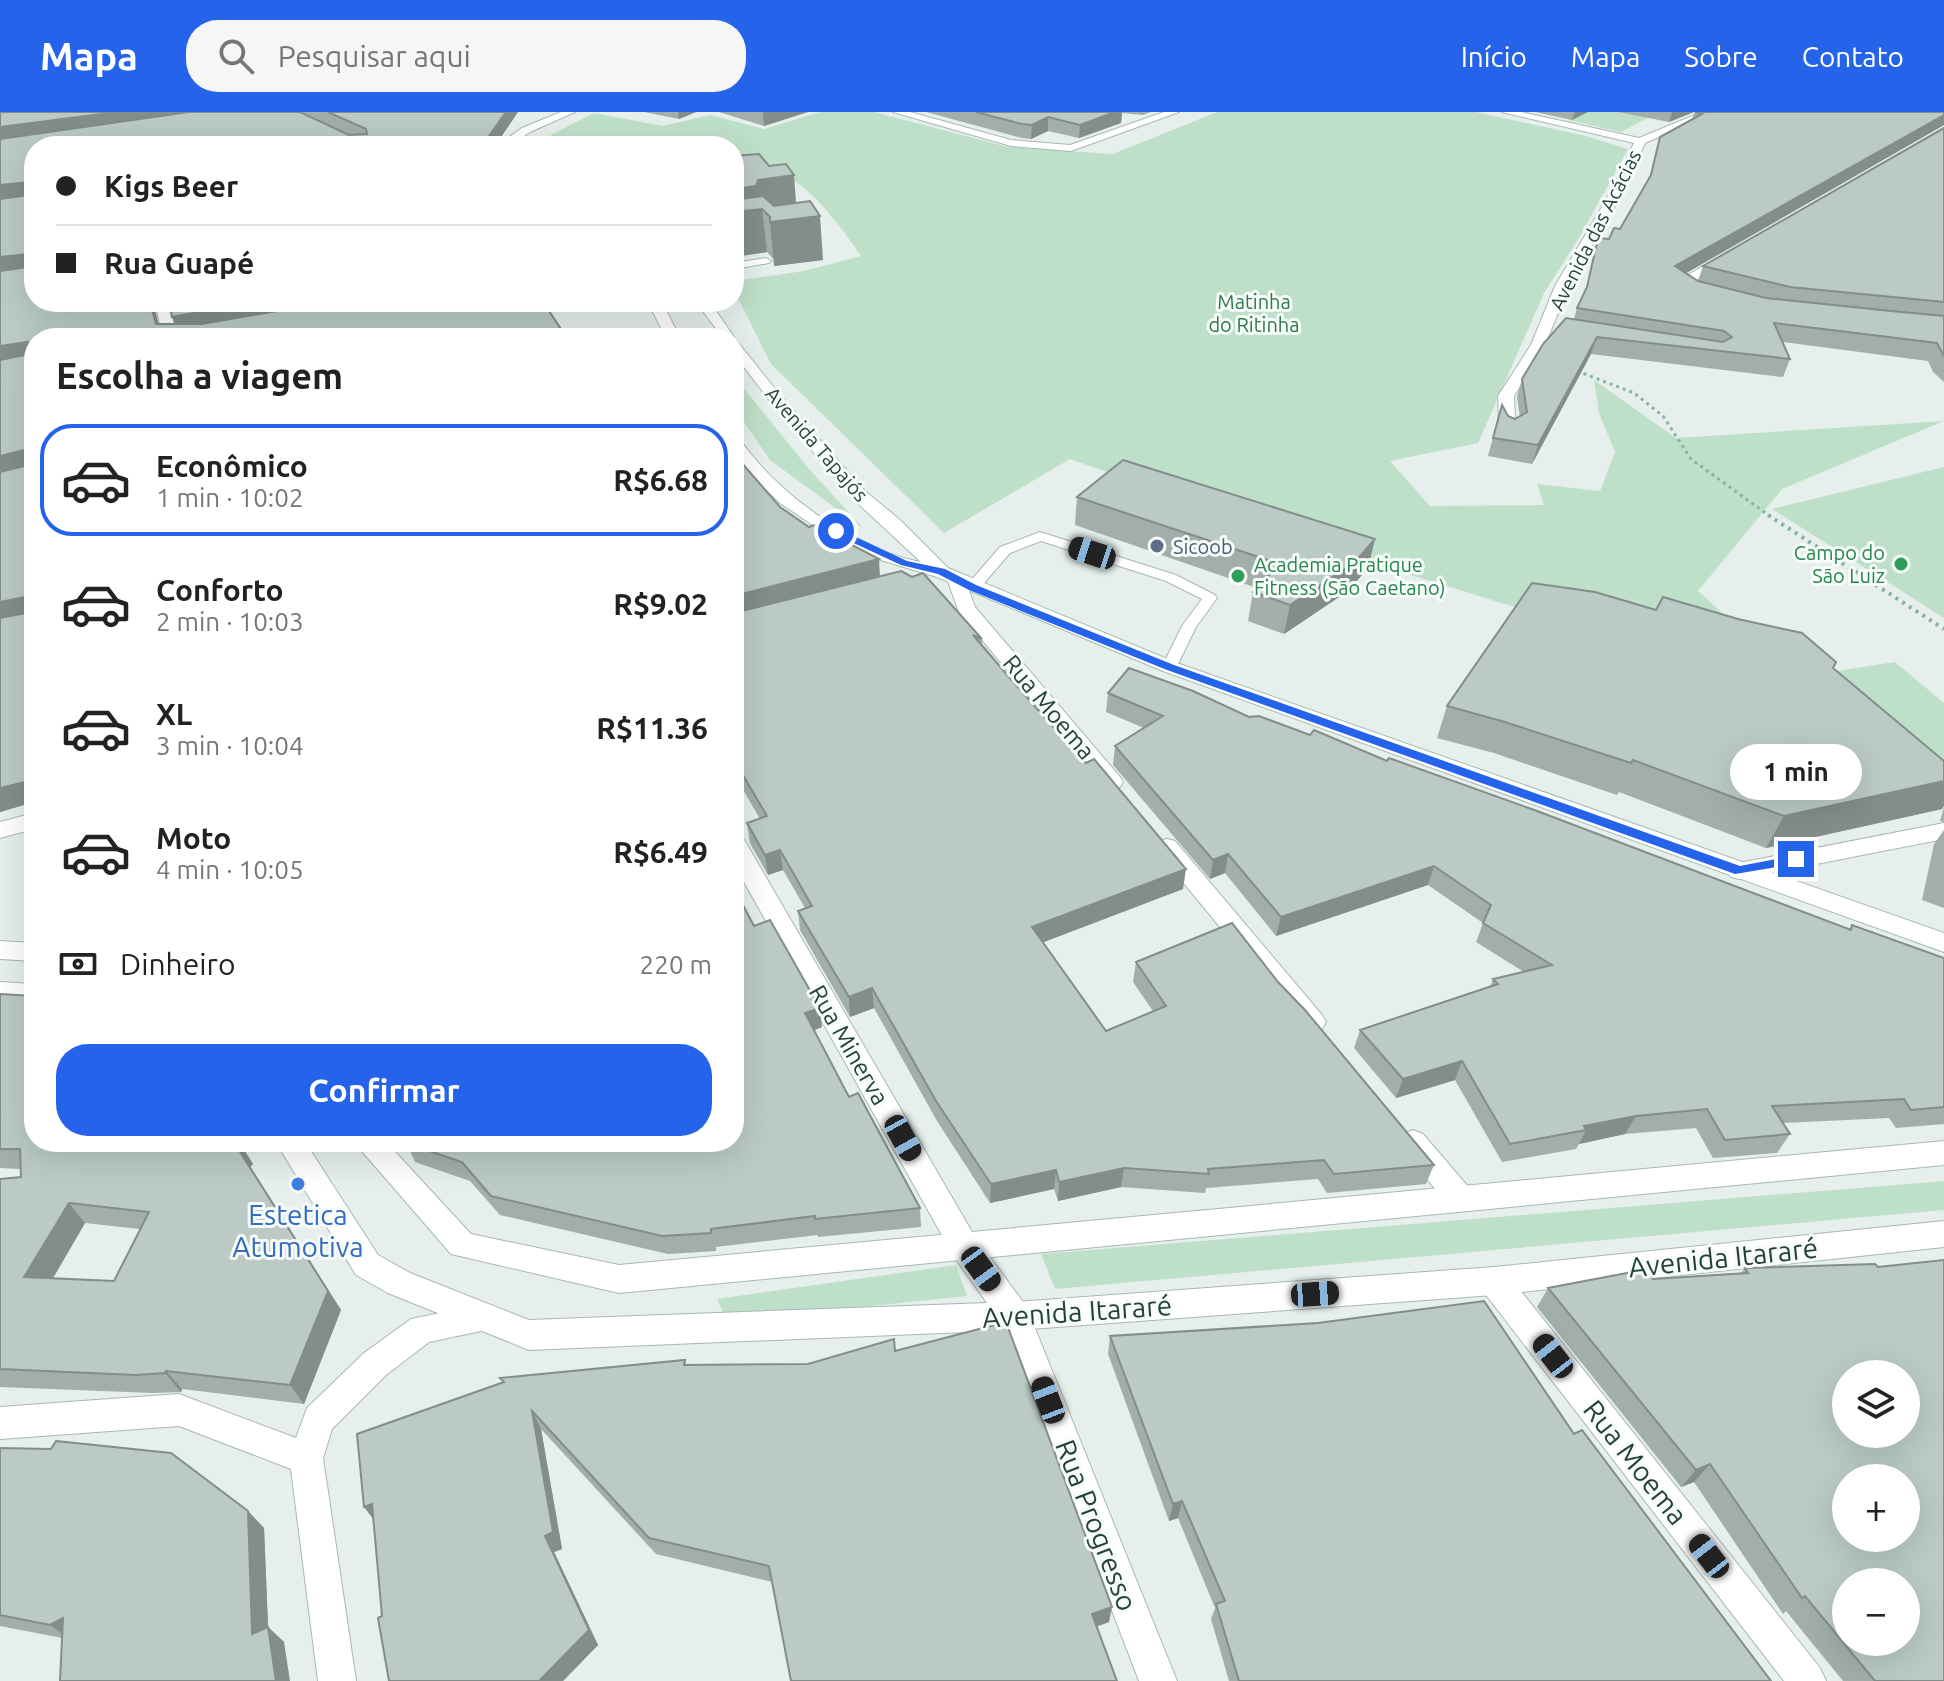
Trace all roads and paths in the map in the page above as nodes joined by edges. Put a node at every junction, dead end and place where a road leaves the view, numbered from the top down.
1 (528, 112) edge
2 (570, 112) edge
3 (898, 112) edge
4 (1174, 112) edge
5 (1507, 112) edge
6 (1711, 112) edge
7 (1114, 116) edge
8 (1143, 123) junction
9 (535, 128) junction
10 (510, 136) edge
11 (520, 136) edge
12 (529, 136) edge
13 (1640, 141) junction
14 (1746, 246) edge
15 (766, 261) edge
16 (744, 264) edge
17 (1685, 287) edge
18 (744, 357) edge
19 (1530, 358) junction
20 (1511, 430) edge
21 (744, 460) edge
22 (956, 579) junction
23 (900, 581) edge
24 (1944, 629) edge
25 (1170, 667) junction
26 (1128, 800) edge
27 (24, 824) edge
28 (1148, 825) edge
29 (0, 830) edge
30 (1944, 831) edge
31 (744, 861) edge
32 (1739, 871) junction
33 (1944, 943) edge
34 (0, 950) edge
35 (24, 951) edge
36 (0, 992) edge
37 (24, 993) edge
38 (1329, 1042) edge
39 (1400, 1126) edge
40 (296, 1152) edge
41 (377, 1152) edge
42 (1944, 1153) edge
43 (1460, 1198) junction
44 (1944, 1234) edge
45 (964, 1246) junction
46 (1494, 1281) junction
47 (1015, 1316) junction
48 (484, 1318) junction
49 (0, 1423) edge
50 (306, 1458) junction
51 (337, 1681) edge
52 (1158, 1681) edge
53 (1807, 1681) edge

1 - 10 street
2 - 9 street
3 - 8 street
4 - 8 street
5 - 13 street
6 - 13 street, Avenida das Acácias
7 - 8 street
9 - 11 street
9 - 12 street
13 - 19 street, Avenida das Acácias
14 - 17 street
15 - 16 lane
18 - 22 street, Avenida Tapajós
19 - 20 street, Avenida das Acácias
19 - 24 path
21 - 22 street, Avenida Tapajós
22 - 23 street
22 - 25 street, Avenida Tapajós
22 - 25 lane
22 - 26 street, Rua Moema
25 - 32 street, Avenida Tapajós
27 - 29 street
28 - 38 street
30 - 32 street
31 - 45 street, Rua Minerva
32 - 33 street, Avenida Tapajós
34 - 35 street
36 - 37 street
39 - 43 street
40 - 48 street, Avenida Itararé
41 - 45 street
42 - 43 street
43 - 45 street
44 - 46 street, Avenida Itararé
45 - 47 street, Rua Progresso
46 - 47 street, Avenida Itararé
46 - 53 street, Rua Moema
47 - 48 street, Avenida Itararé
47 - 52 street, Rua Progresso
48 - 50 street
49 - 50 street
50 - 51 street

